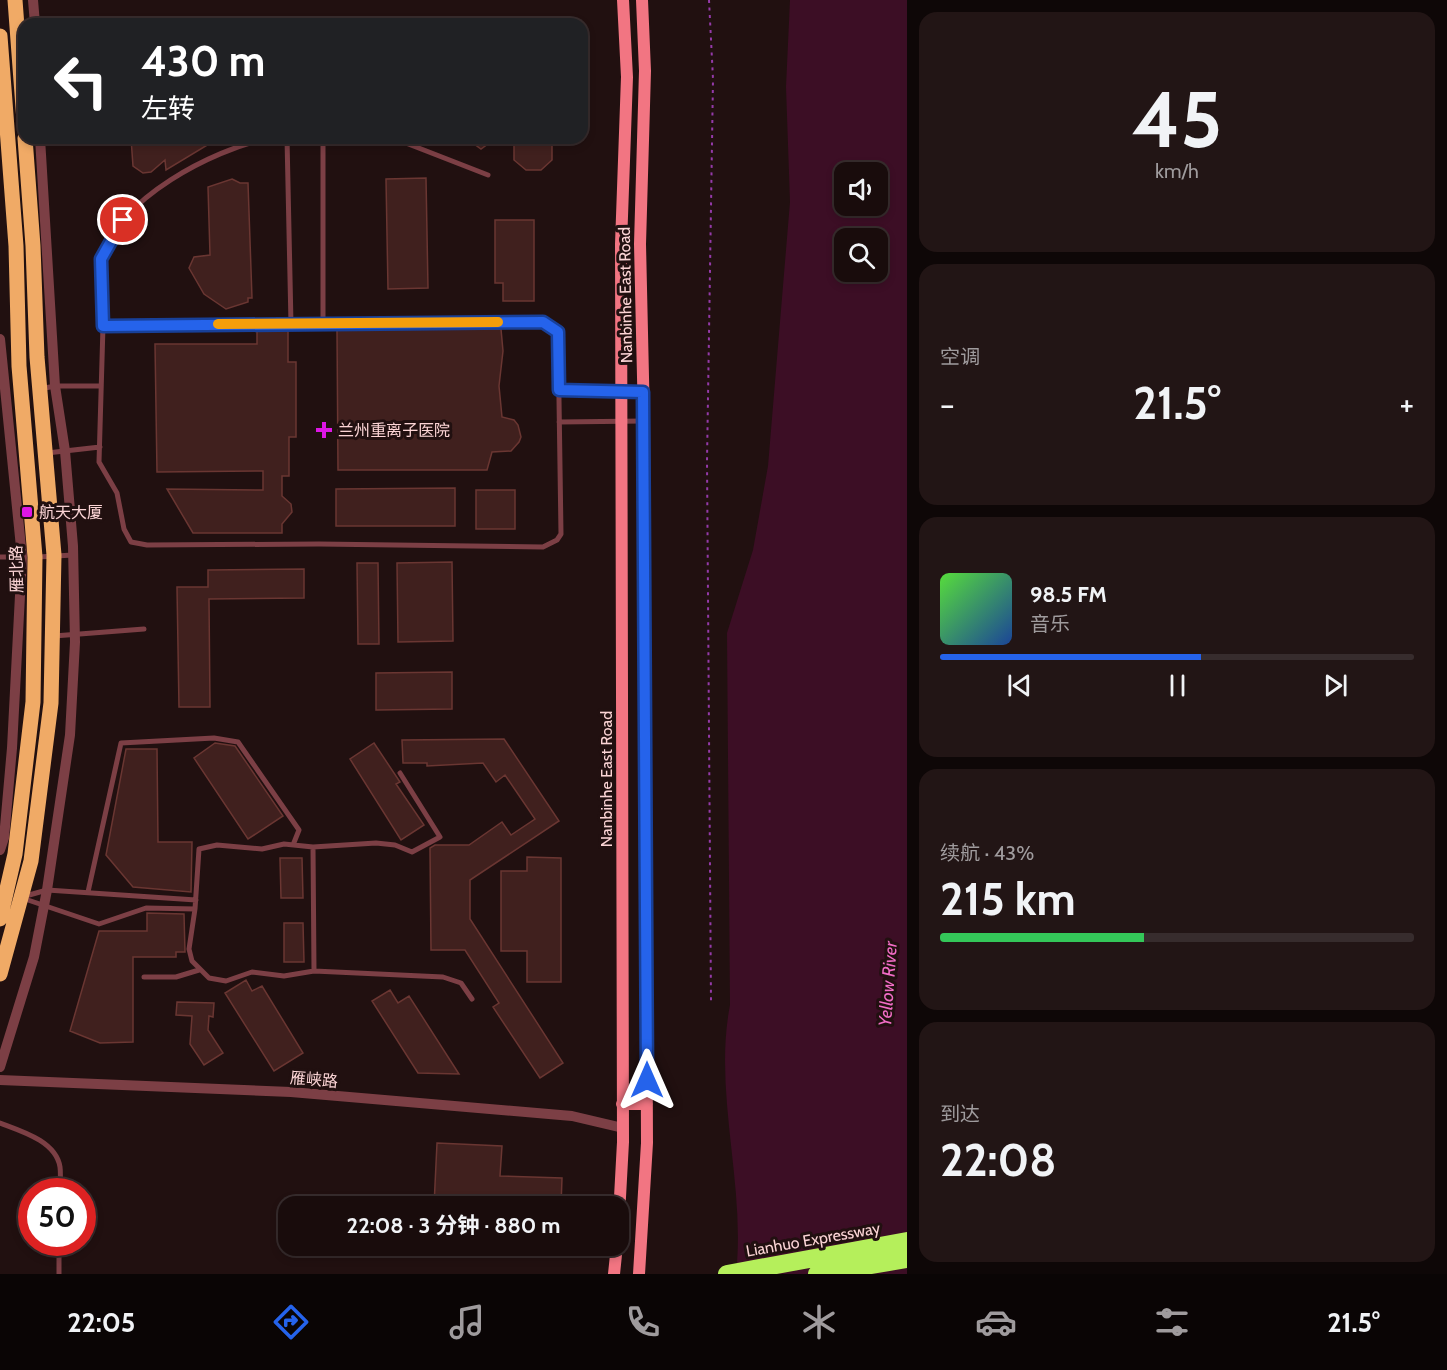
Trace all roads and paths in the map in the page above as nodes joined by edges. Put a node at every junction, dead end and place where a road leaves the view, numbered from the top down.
1 (15, 0) edge
2 (33, 0) edge
3 (623, 0) edge
4 (642, 0) edge
5 (709, 0) edge
6 (34, 18) edge
7 (0, 36) edge
8 (18, 40) edge
9 (26, 144) edge
10 (40, 144) edge
11 (250, 144) edge
12 (287, 144) edge
13 (323, 144) edge
14 (408, 144) edge
15 (488, 175) dead end
16 (291, 324) junction
17 (323, 324) junction
18 (103, 326) junction
19 (0, 339) edge
20 (101, 386) junction
21 (47, 388) junction
22 (559, 390) junction
23 (622, 391) junction
24 (643, 392) junction
25 (644, 421) junction
26 (559, 422) junction
27 (622, 422) junction
28 (100, 447) junction
29 (65, 451) junction
30 (45, 453) junction
31 (54, 555) junction
32 (73, 555) junction
33 (0, 557) edge
34 (28, 557) junction
35 (144, 629) dead end
36 (74, 634) junction
37 (53, 636) junction
38 (400, 773) dead end
39 (293, 845) junction
40 (313, 847) junction
41 (0, 850) edge
42 (47, 890) junction
43 (88, 892) junction
44 (21, 898) junction
45 (196, 900) junction
46 (44, 905) junction
47 (195, 909) junction
48 (0, 919) edge
49 (199, 970) junction
50 (314, 971) junction
51 (0, 974) edge
52 (144, 977) dead end
53 (472, 999) dead end
54 (711, 1002) dead end
55 (0, 1067) edge
56 (0, 1080) edge
57 (622, 1104) junction
58 (647, 1104) junction
59 (0, 1123) edge
60 (623, 1128) junction
61 (60, 1178) edge
62 (620, 1196) edge
63 (907, 1242) edge
64 (59, 1256) edge
65 (616, 1256) edge
66 (907, 1259) edge
67 (59, 1274) edge
68 (614, 1274) edge
69 (639, 1274) edge
70 (727, 1274) edge
71 (817, 1274) edge

1 - 8 main road
2 - 6 street
3 - 23 main road, Nanbinhe East Road
4 - 24 main road, Nanbinhe East Road
5 - 54 path
7 - 34 main road, 雁北路
9 - 21 main road
10 - 21 street
11 - 18 lane
12 - 16 lane
13 - 17 lane
14 - 15 lane
16 - 17 lane
16 - 18 lane
17 - 22 lane
18 - 20 lane
19 - 34 street
20 - 21 lane
20 - 28 lane
21 - 29 street
21 - 30 main road
22 - 23 lane
22 - 26 lane
23 - 24 lane
23 - 27 main road, Nanbinhe East Road
24 - 25 main road, Nanbinhe East Road
25 - 27 lane
25 - 58 main road, Nanbinhe East Road
26 - 27 lane
26 - 28 lane
27 - 57 main road, Nanbinhe East Road
28 - 29 lane
29 - 30 lane
29 - 32 street
30 - 31 main road
31 - 32 lane
31 - 34 lane
31 - 37 main road
32 - 36 street
33 - 34 lane
34 - 41 street
34 - 48 main road, 雁北路
35 - 36 lane
36 - 37 lane
36 - 42 street
37 - 44 main road
38 - 40 lane
39 - 40 lane
39 - 43 lane
39 - 45 lane
40 - 50 lane
42 - 43 lane
42 - 44 lane
42 - 46 street
43 - 45 lane
44 - 46 lane
44 - 51 main road
45 - 47 lane
46 - 47 lane
46 - 55 street
47 - 49 lane
49 - 50 lane
49 - 52 lane
50 - 53 lane
56 - 60 street, 雁峡路
57 - 58 main road
57 - 60 main road, Nanbinhe East Road
58 - 69 main road, Nanbinhe East Road
59 - 61 lane
60 - 62 main road, Nanbinhe East Road
63 - 70 highway, Lianhuo Expressway
64 - 67 lane
65 - 68 main road
66 - 71 highway

